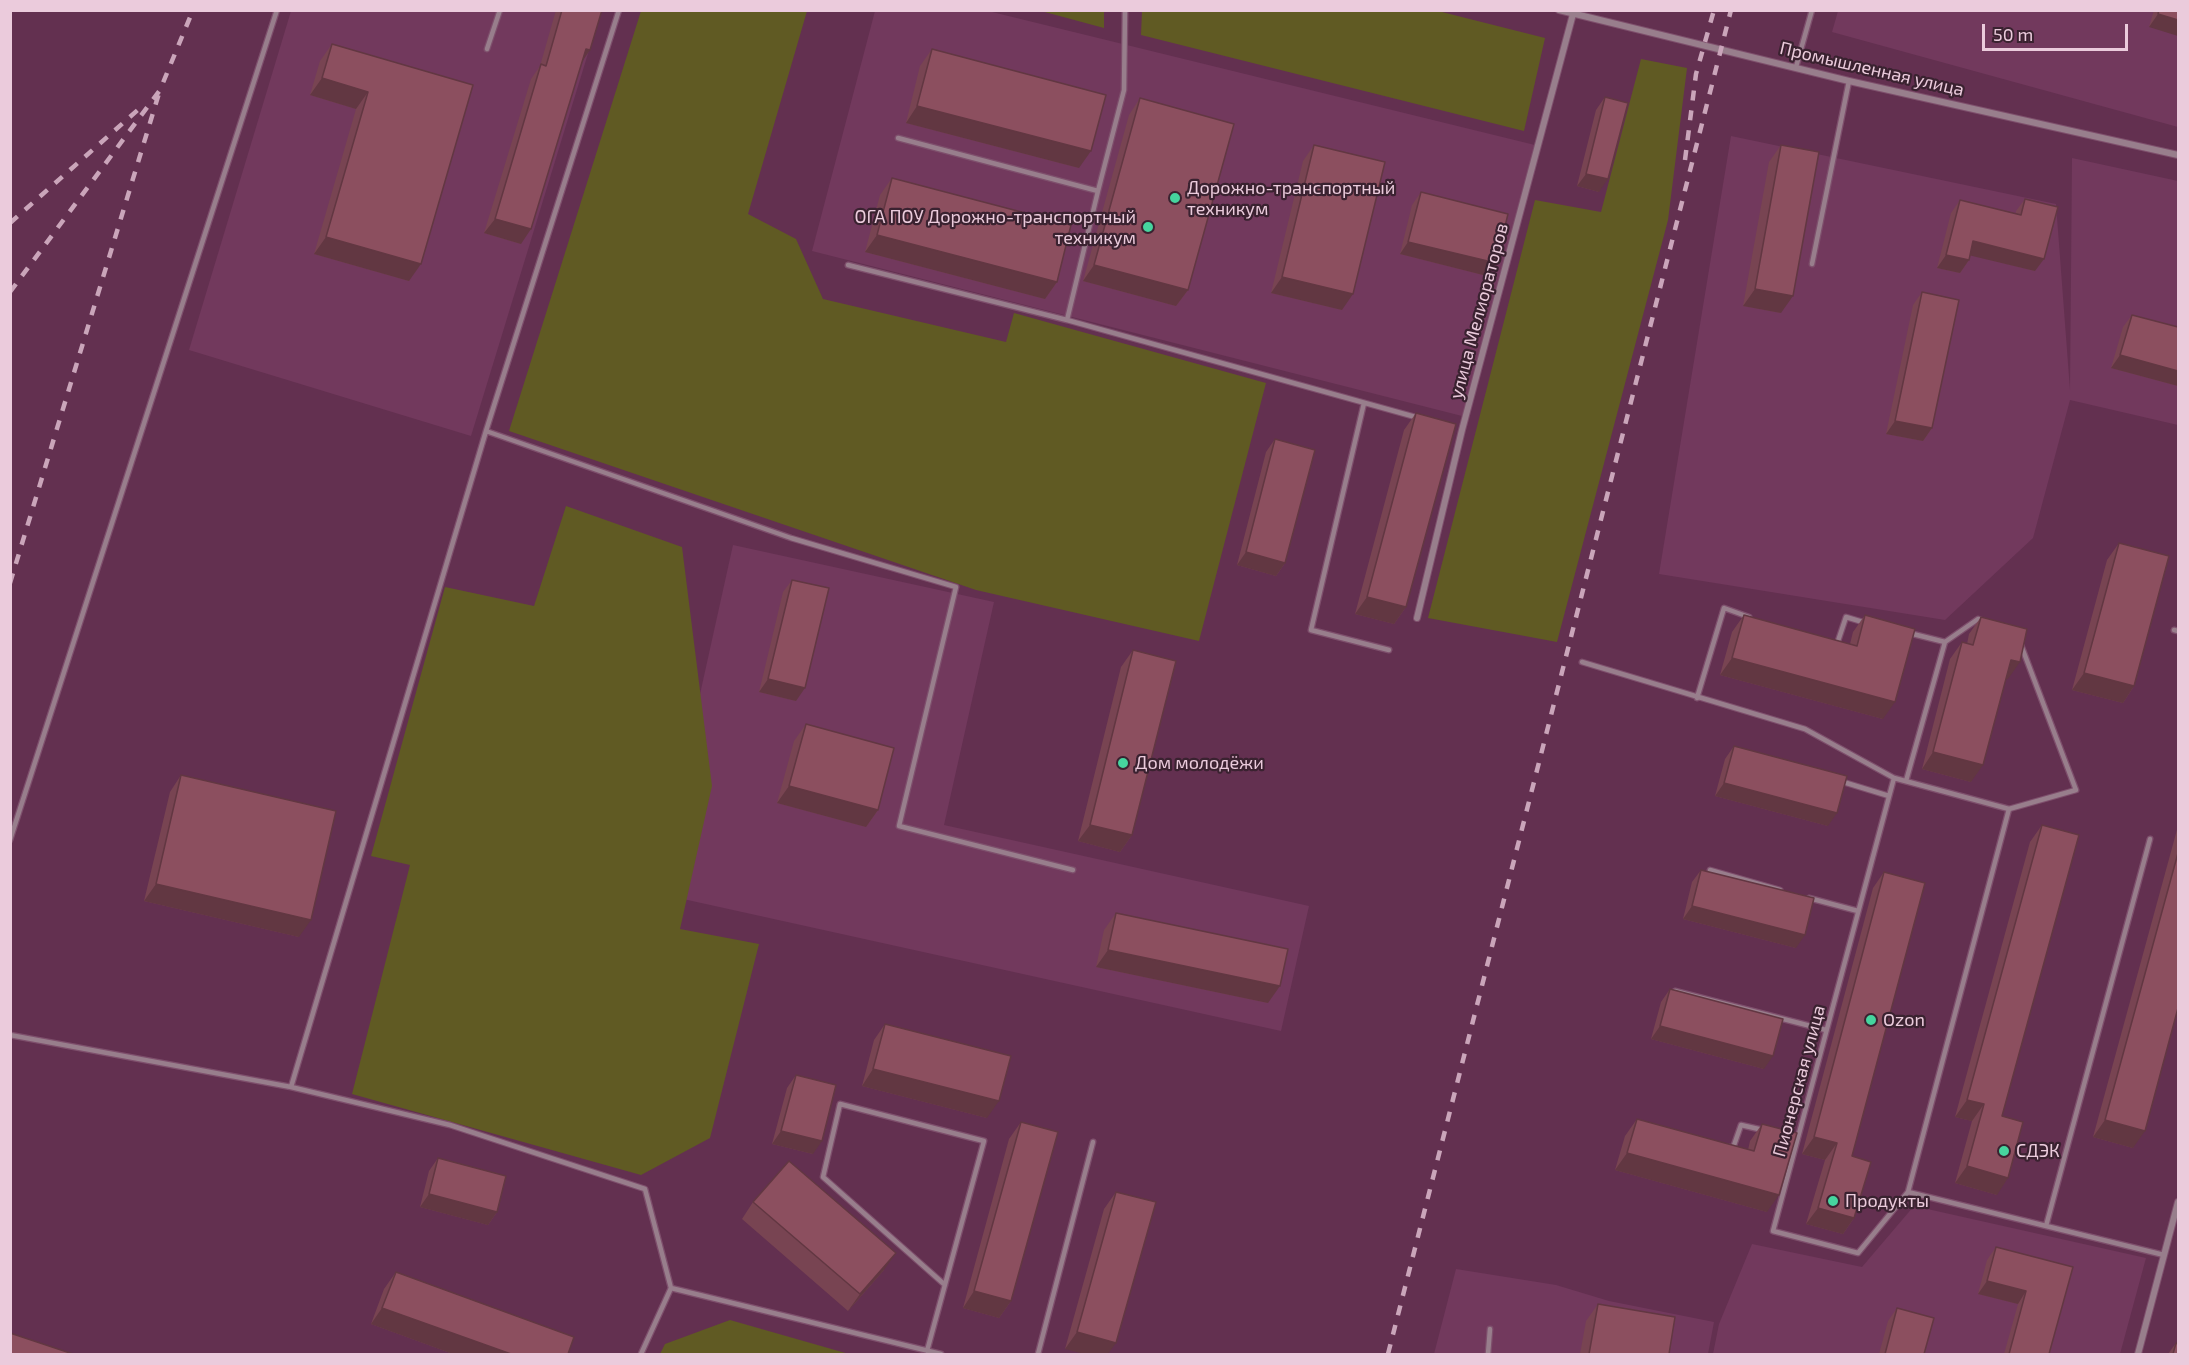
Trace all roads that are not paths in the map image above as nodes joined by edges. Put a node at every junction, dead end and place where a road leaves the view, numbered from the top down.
1 (277, 10) edge
2 (500, 10) edge
3 (619, 10) edge
4 (1125, 10) edge
5 (1559, 10) edge
6 (1812, 10) edge
7 (1573, 14) junction
8 (487, 49) dead end
9 (1796, 68) junction
10 (1849, 81) junction
11 (898, 138) dead end
12 (2178, 155) edge
13 (1098, 191) junction
14 (1812, 264) dead end
15 (848, 266) dead end
16 (1067, 320) junction
17 (1364, 404) junction
18 (1429, 421) edge
19 (1451, 427) edge
20 (1462, 430) junction
21 (486, 431) junction
22 (1418, 618) dead end
23 (1750, 618) edge
24 (1868, 623) edge
25 (1988, 623) edge
26 (1901, 631) edge
27 (1826, 641) edge
28 (1945, 642) junction
29 (2020, 643) edge
30 (1389, 650) dead end
31 (1582, 662) dead end
32 (1697, 698) junction
33 (1894, 778) junction
34 (1832, 779) edge
35 (1906, 781) junction
36 (1889, 796) junction
37 (2009, 809) junction
38 (2150, 839) dead end
39 (10, 840) edge
40 (1073, 870) dead end
41 (1710, 870) edge
42 (1790, 892) edge
43 (1801, 896) edge
44 (1858, 911) junction
45 (1673, 990) edge
46 (1827, 1030) junction
47 (10, 1035) edge
48 (291, 1087) junction
49 (1775, 1133) edge
50 (1786, 1136) edge
51 (1797, 1138) junction
52 (1093, 1142) dead end
53 (1722, 1144) edge
54 (1908, 1192) junction
55 (2178, 1202) edge
56 (2046, 1226) junction
57 (2164, 1255) junction
58 (945, 1285) junction
59 (671, 1288) junction
60 (1490, 1329) dead end
61 (927, 1351) junction
62 (641, 1354) edge
63 (941, 1354) edge
64 (1038, 1354) edge
65 (1488, 1354) edge
66 (2138, 1354) edge

1 - 39 lane
2 - 8 lane
3 - 21 lane
4 - 13 lane
5 - 7 street, Промышленная улица
6 - 9 lane
7 - 9 street, Промышленная улица
7 - 20 street, улица Мелиораторов
9 - 10 street, Промышленная улица
10 - 12 street, Промышленная улица
10 - 14 lane
11 - 13 lane
13 - 16 lane
15 - 16 lane
16 - 17 lane
17 - 18 lane
17 - 30 lane
19 - 20 lane
20 - 22 street, улица Мелиораторов
21 - 40 lane
21 - 48 lane
23 - 32 lane
24 - 27 lane
25 - 28 lane
26 - 28 lane
28 - 35 lane
29 - 37 lane
31 - 32 lane
32 - 33 lane
33 - 35 lane
33 - 36 lane, Пионерская улица
34 - 36 lane
35 - 37 lane
36 - 44 lane, Пионерская улица
37 - 54 lane
38 - 56 lane
41 - 42 lane
43 - 44 lane
44 - 46 lane, Пионерская улица
45 - 46 lane
46 - 51 lane, Пионерская улица
47 - 48 lane
48 - 59 lane
49 - 53 lane
50 - 51 lane
51 - 54 lane, Пионерская улица
52 - 64 lane
54 - 56 lane
55 - 57 street
56 - 57 lane
57 - 66 street
58 - 58 lane
58 - 61 lane
59 - 61 lane
59 - 62 lane
60 - 65 lane
61 - 63 lane

